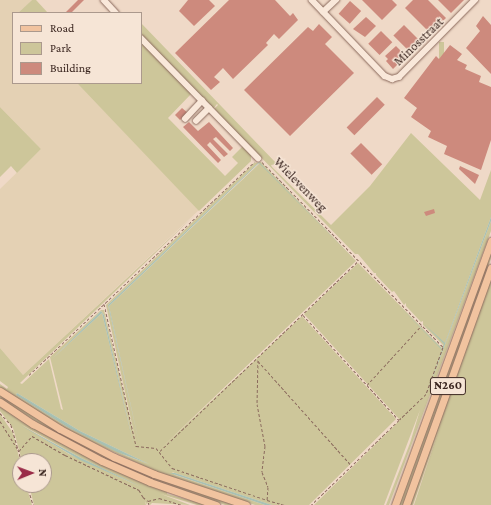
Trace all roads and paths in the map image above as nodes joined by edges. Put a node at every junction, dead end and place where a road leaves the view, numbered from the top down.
1 (104, 0) edge
2 (312, 0) edge
3 (336, 0) edge
4 (475, 0) edge
5 (115, 12) edge
6 (324, 12) junction
7 (142, 39) edge
8 (202, 101) junction
9 (209, 108) junction
10 (184, 119) dead end
11 (196, 121) dead end
12 (258, 158) junction
13 (491, 241) edge
14 (358, 260) junction
15 (491, 268) edge
16 (104, 304) junction
17 (302, 314) junction
18 (422, 325) junction
19 (256, 358) junction
20 (258, 360) junction
21 (29, 375) dead end
22 (366, 385) junction
23 (0, 391) edge
24 (0, 402) edge
25 (0, 412) edge
26 (398, 420) junction
27 (0, 421) edge
28 (19, 451) junction
29 (160, 451) junction
30 (352, 466) junction
31 (30, 493) edge
32 (267, 500) junction
33 (148, 501) junction
34 (33, 505) edge
35 (149, 505) edge
36 (182, 505) edge
37 (216, 505) edge
38 (246, 505) edge
39 (285, 505) edge
40 (311, 505) edge
41 (395, 505) edge
42 (406, 505) edge

1 - 5 street
2 - 6 street
3 - 6 street
4 - 6 street, Minosstraat
7 - 8 street, Wielevenweg
8 - 9 street, Wielevenweg
8 - 10 street
9 - 11 street
9 - 12 street, Wielevenweg
12 - 14 path, Wielevenweg
12 - 16 path
13 - 41 main road, N260
14 - 17 path
14 - 18 path, Wielevenweg
15 - 42 main road, N260
16 - 21 path
16 - 29 path
17 - 19 path
17 - 22 path
18 - 22 path
18 - 26 path, Wielevenweg
19 - 20 path
19 - 29 path
20 - 30 path
20 - 32 path
22 - 26 path
23 - 38 main road
24 - 37 main road
25 - 28 path
26 - 30 path
27 - 28 path
28 - 33 path
29 - 32 path
30 - 40 path
31 - 34 path
32 - 39 path
33 - 35 path
33 - 36 path

